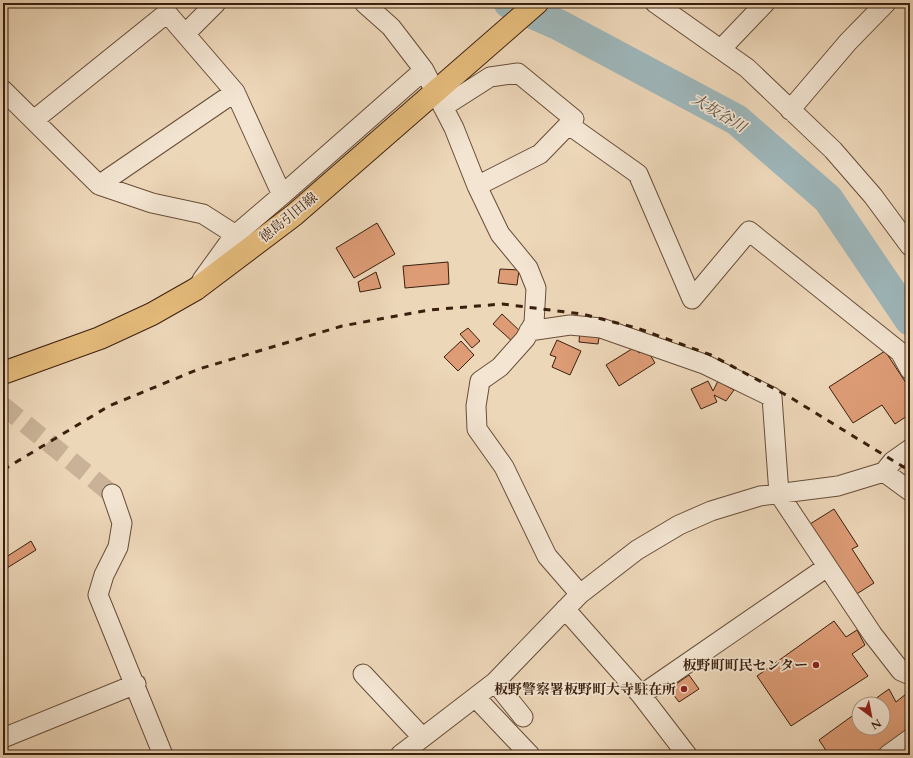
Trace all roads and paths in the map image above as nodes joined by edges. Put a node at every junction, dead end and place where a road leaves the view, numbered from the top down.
1 (216, 3) edge
2 (364, 3) edge
3 (537, 3) edge
4 (655, 3) edge
5 (765, 3) edge
6 (886, 3) edge
7 (185, 34) junction
8 (722, 48) junction
9 (424, 70) junction
10 (3, 90) edge
11 (235, 92) junction
12 (439, 98) junction
13 (790, 110) junction
14 (34, 120) junction
15 (570, 124) junction
16 (100, 185) junction
17 (477, 186) junction
18 (282, 195) junction
19 (233, 237) junction
20 (910, 246) edge
21 (196, 289) junction
22 (529, 331) junction
23 (25, 366) junction
24 (910, 370) edge
25 (3, 373) edge
26 (3, 384) edge
27 (910, 449) edge
28 (884, 472) junction
29 (910, 492) edge
30 (112, 494) tunnel mouth
31 (779, 494) junction
32 (827, 568) junction
33 (580, 594) junction
34 (565, 609) junction
35 (363, 674) dead end
36 (910, 675) edge
37 (495, 682) junction
38 (136, 684) junction
39 (641, 695) junction
40 (476, 698) junction
41 (523, 716) dead end
42 (422, 737) junction
43 (3, 738) edge
44 (910, 739) edge
45 (163, 755) edge
46 (400, 755) edge
47 (530, 755) edge
48 (687, 755) edge
49 (888, 755) edge

1 - 7 street
2 - 9 street
3 - 12 main road, 徳島引田線
4 - 8 street
5 - 8 street
6 - 13 street
7 - 11 street
7 - 14 street
8 - 13 street
9 - 12 street
9 - 18 street
10 - 14 street
11 - 16 street
11 - 18 street
12 - 15 street
12 - 17 street
12 - 21 main road, 徳島引田線
13 - 20 street
14 - 16 street
15 - 17 street
15 - 24 street
16 - 19 street
17 - 22 street
18 - 19 street
19 - 21 street
21 - 23 main road, 徳島引田線
22 - 31 street
22 - 33 street
23 - 25 main road, 徳島引田線
23 - 26 street
27 - 28 street
28 - 29 street
28 - 31 street
30 - 38 street
31 - 32 street
31 - 33 street
32 - 36 street
32 - 39 street
33 - 34 street
34 - 37 street
34 - 39 street
35 - 42 street
37 - 40 street
37 - 41 street
38 - 43 street
38 - 45 street
39 - 48 street
40 - 42 street
40 - 47 street
42 - 46 street
44 - 49 street

